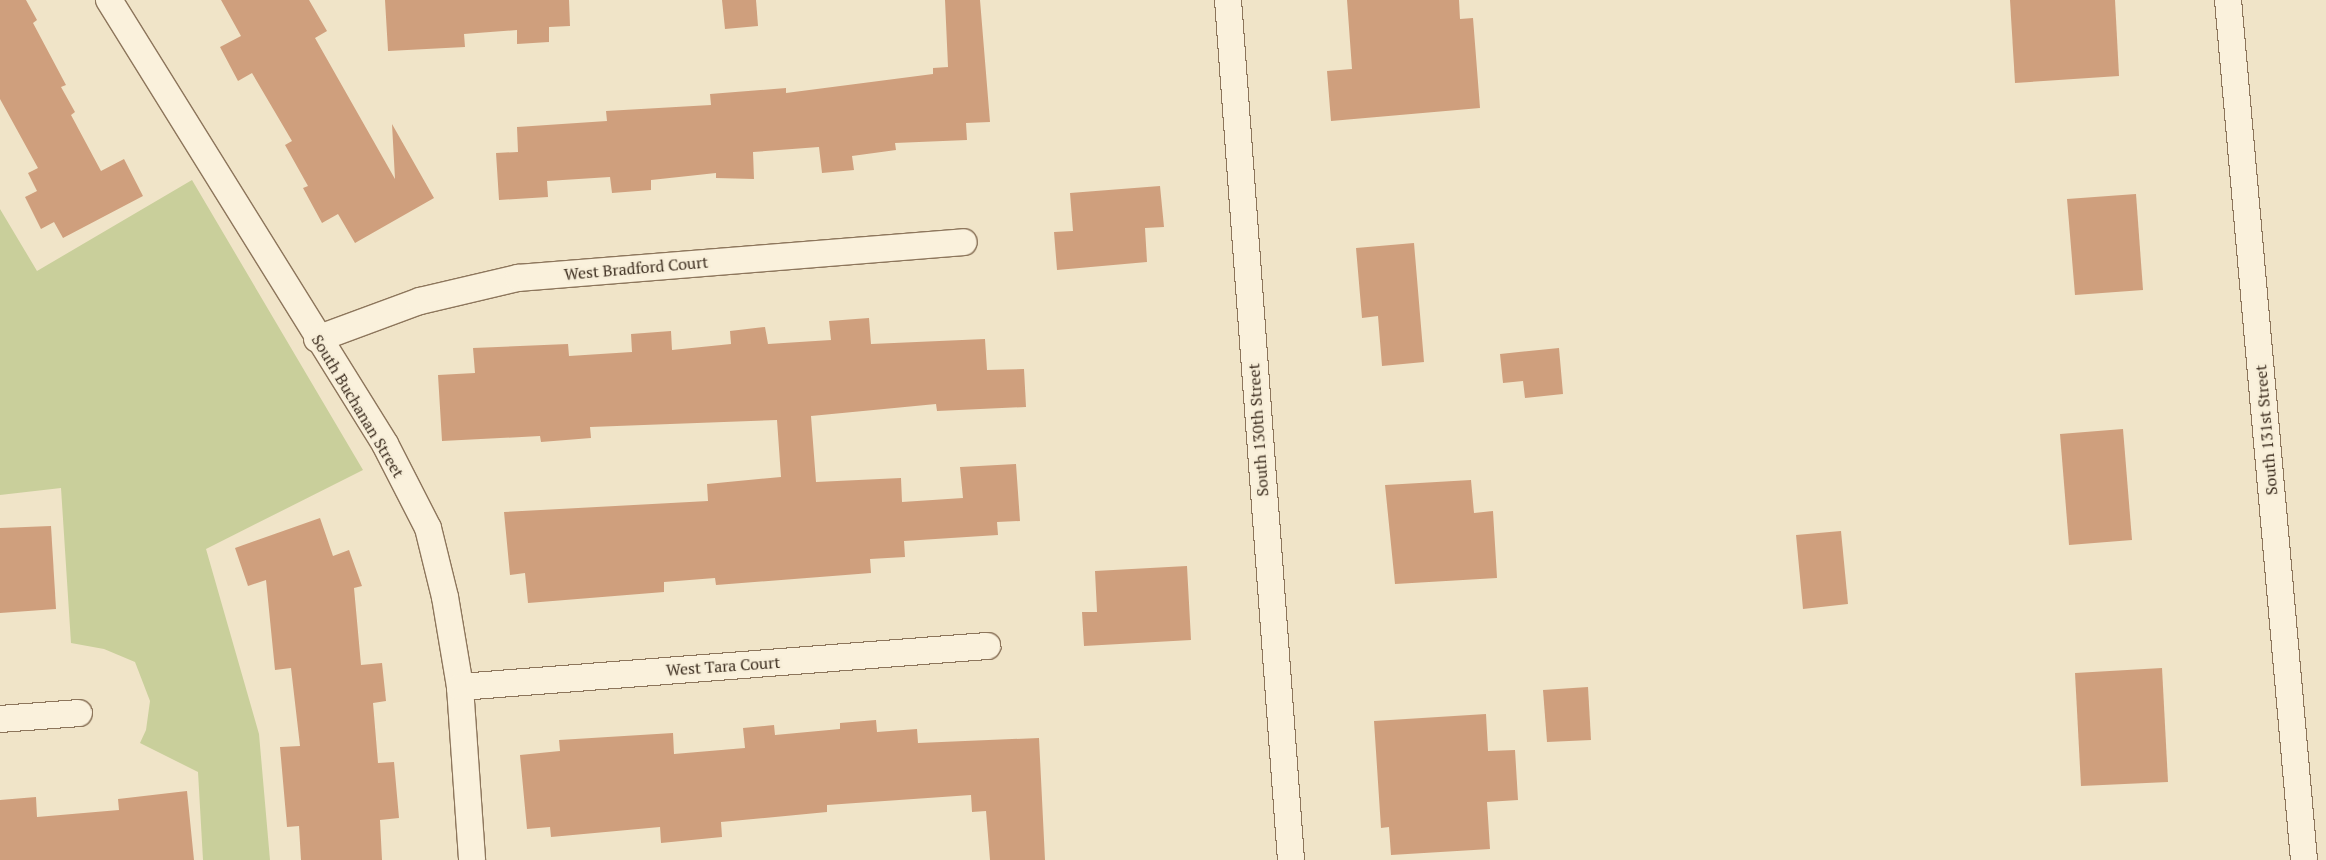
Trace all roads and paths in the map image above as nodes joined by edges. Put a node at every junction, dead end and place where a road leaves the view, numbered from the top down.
1 (109, 0) edge
2 (1228, 0) edge
3 (2228, 0) edge
4 (964, 242) dead end
5 (317, 339) junction
6 (987, 646) dead end
7 (460, 686) junction
8 (80, 713) dead end
9 (0, 719) edge
10 (472, 860) edge
11 (1291, 860) edge
12 (2304, 860) edge

1 - 5 street, South Buchanan Street
2 - 11 street, South 130th Street
3 - 12 street, South 131st Street
4 - 5 street, West Bradford Court
5 - 7 street, South Buchanan Street
6 - 7 street, West Tara Court
7 - 10 street, South Buchanan Street
8 - 9 street

